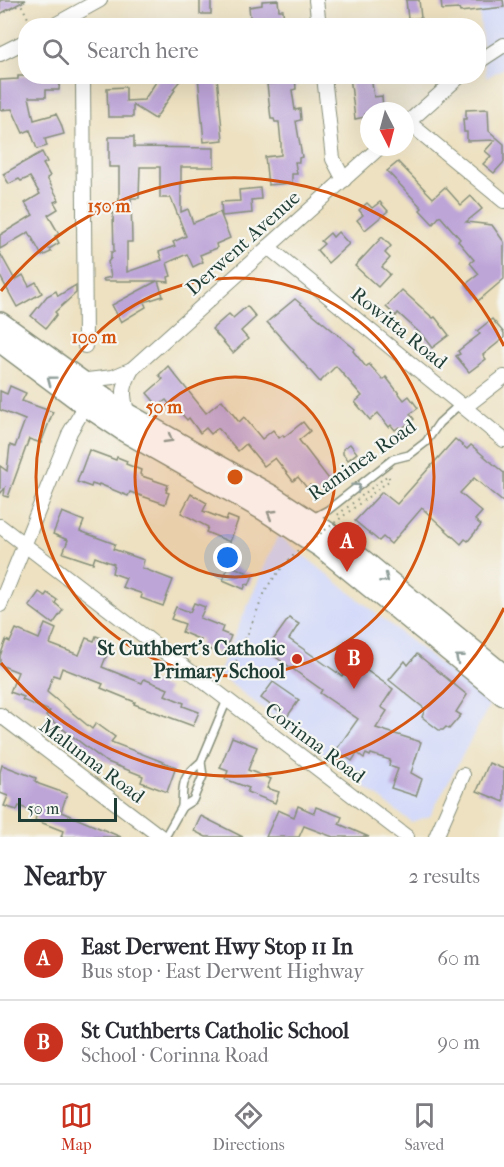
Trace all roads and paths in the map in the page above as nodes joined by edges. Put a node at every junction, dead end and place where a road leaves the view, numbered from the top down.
1 (19, 0) edge
2 (316, 0) edge
3 (91, 2) edge
4 (21, 4) junction
5 (0, 15) edge
6 (28, 18) edge
7 (79, 18) edge
8 (317, 18) edge
9 (18, 44) edge
10 (504, 45) edge
11 (0, 54) edge
12 (486, 57) edge
13 (83, 84) edge
14 (325, 84) edge
15 (451, 84) edge
16 (414, 117) edge
17 (414, 129) edge
18 (370, 156) edge
19 (344, 180) junction
20 (504, 201) edge
21 (268, 247) junction
22 (0, 322) edge
23 (0, 341) edge
24 (85, 346) dead end
25 (132, 369) junction
26 (504, 377) edge
27 (79, 381) junction
28 (86, 405) junction
29 (463, 405) junction
30 (128, 415) junction
31 (504, 440) edge
32 (335, 517) dead end
33 (309, 520) junction
34 (0, 526) edge
35 (25, 546) junction
36 (0, 605) edge
37 (504, 676) edge
38 (206, 684) junction
39 (504, 695) edge
40 (227, 700) junction
41 (0, 715) edge
42 (201, 762) junction
43 (463, 775) dead end
44 (182, 807) junction
45 (163, 837) edge
46 (407, 837) edge
47 (436, 837) edge

1 - 4 path
2 - 8 street
3 - 7 street
4 - 5 path
4 - 6 path
9 - 11 street
10 - 12 street
13 - 24 street
14 - 19 street
15 - 16 street
17 - 20 street
18 - 19 street, Derwent Avenue
19 - 21 street, Derwent Avenue
21 - 25 street, Derwent Avenue
21 - 29 street, Rowitta Road
22 - 27 main road
28 -> 23 main road
25 - 27 street, Derwent Avenue
25 - 30 street
26 - 29 street, Raminea Road
27 - 30 main road
28 - 35 street
39 -> 28 main road
29 - 31 street, Rowitta Road
33 -> 29 lane, Raminea Road
30 -> 33 main road
32 - 38 path, bridge
33 -> 37 main road
34 - 35 street, Corinna Road
35 - 36 street
35 - 38 street, Corinna Road
38 - 40 street, Corinna Road
40 - 42 lane
40 - 46 street, Corinna Road
41 - 45 street, Malunna Road
42 - 44 lane
42 - 44 lane
43 - 47 street
44 - 45 lane

